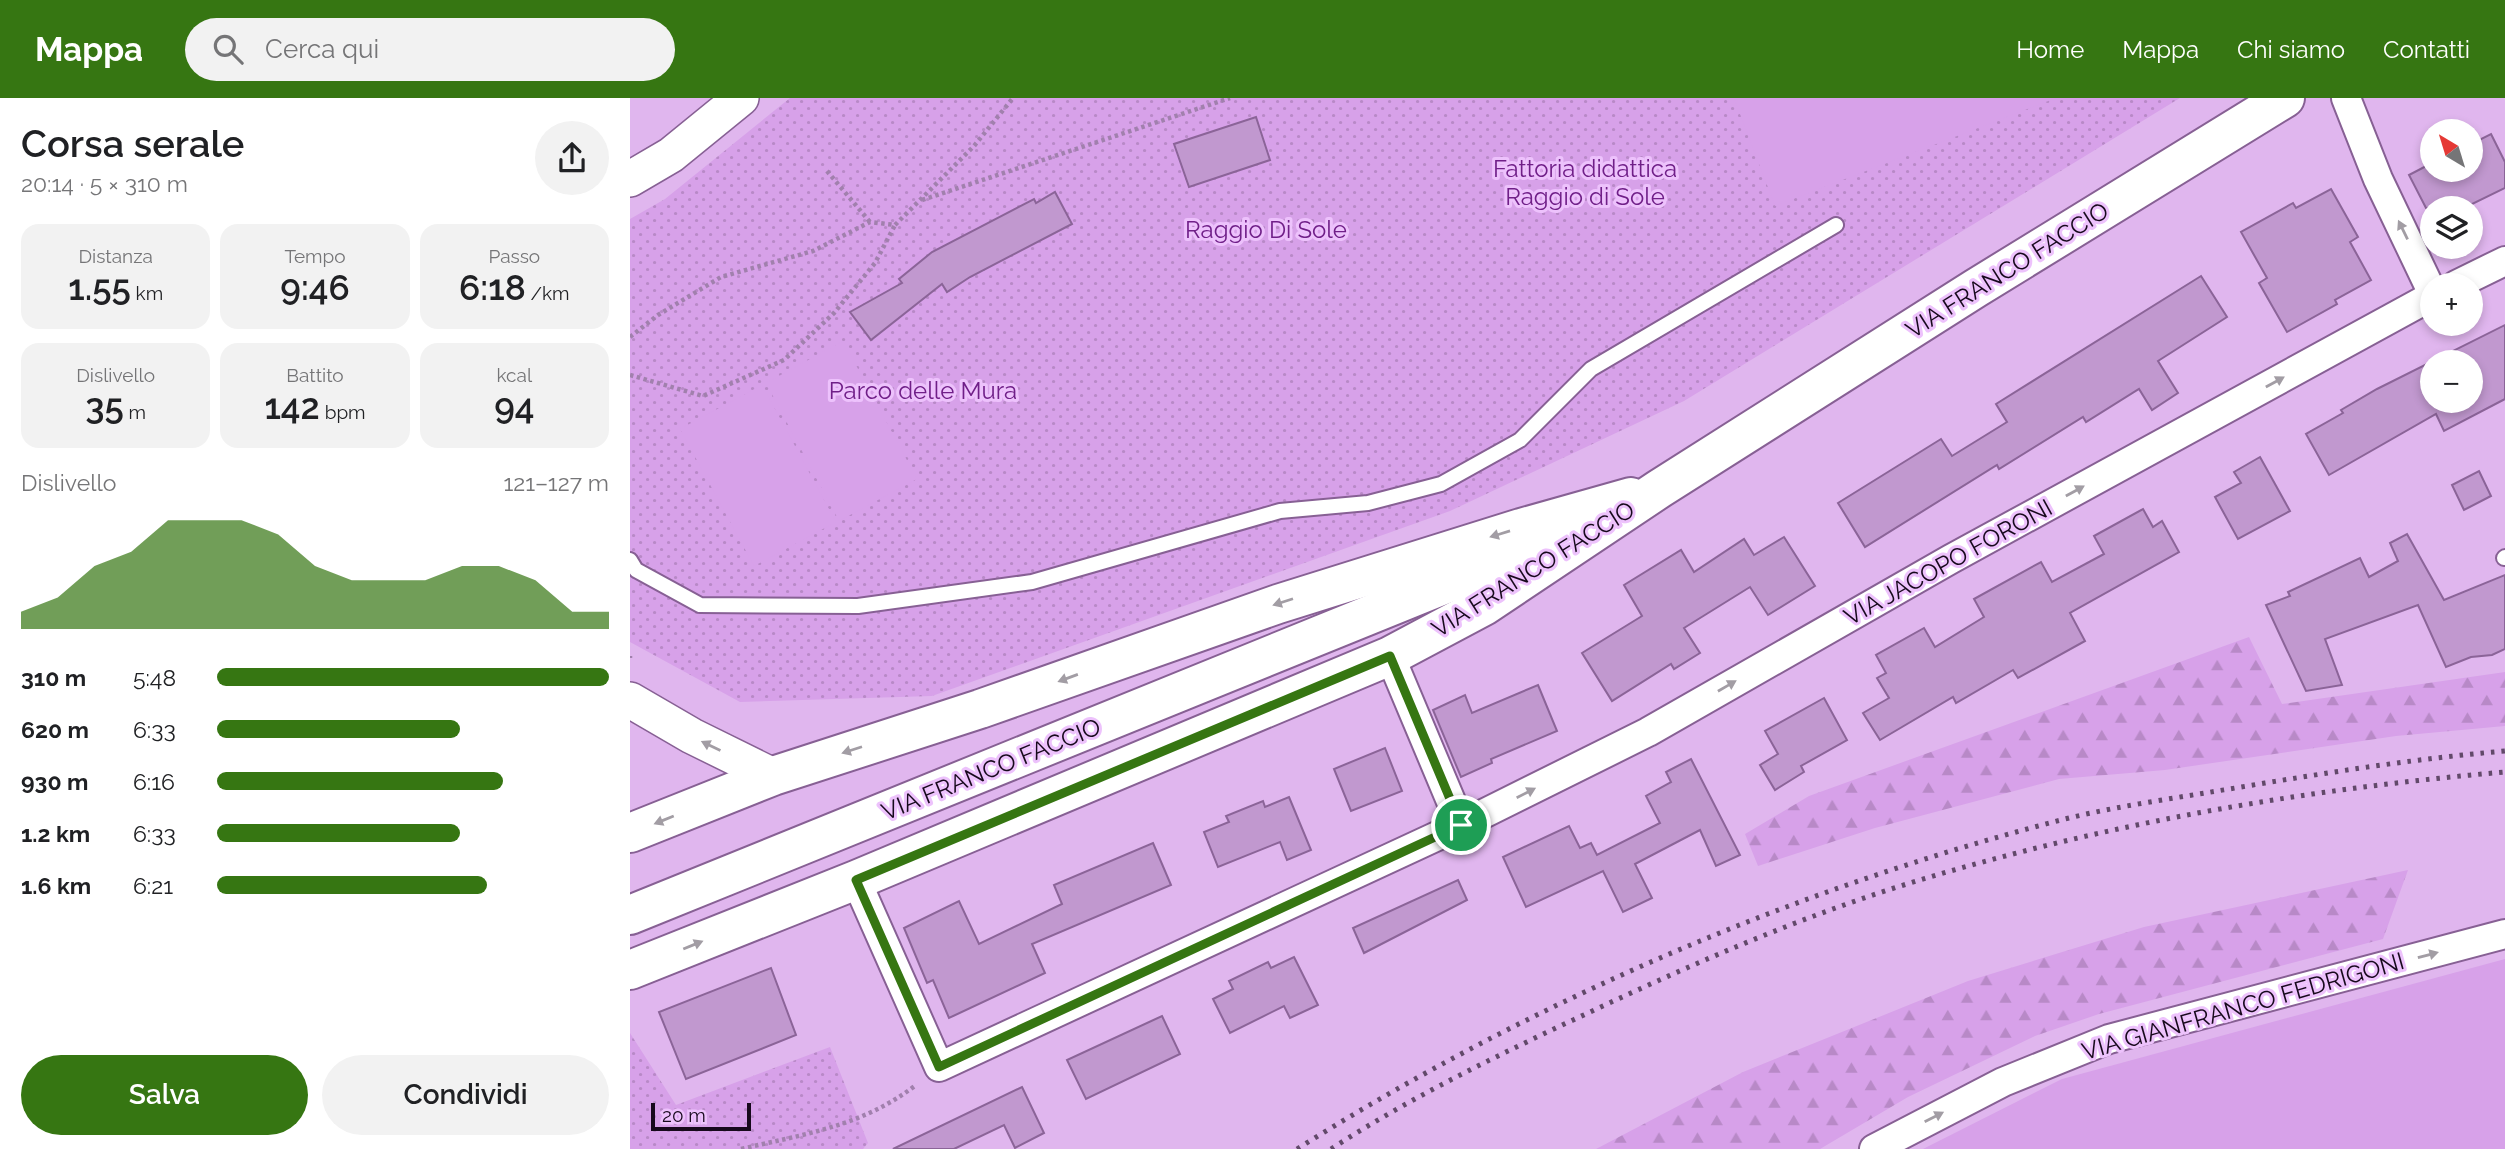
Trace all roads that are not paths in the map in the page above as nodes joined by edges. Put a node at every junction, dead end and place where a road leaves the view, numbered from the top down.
1 (741, 98) edge
2 (2285, 98) edge
3 (2346, 98) edge
4 (630, 179) edge
5 (1836, 225) dead end
6 (2505, 261) edge
7 (2422, 273) edge
8 (2480, 273) edge
9 (2420, 301) edge
10 (1660, 489) junction
11 (630, 560) edge
12 (1390, 656) junction
13 (630, 700) edge
14 (773, 776) junction
15 (1461, 825) junction
16 (630, 833) edge
17 (856, 880) junction
18 (630, 915) edge
19 (2505, 934) edge
20 (630, 970) edge
21 (1874, 1149) edge

1 - 4 street
2 - 10 main road, VIA FRANCO FACCIO
7 -> 3 street, VIA JACOPO FORONI
5 - 11 lane
6 - 8 street
15 -> 9 street, VIA JACOPO FORONI
10 - 12 main road, VIA FRANCO FACCIO
10 -> 14 main road, VIA FRANCO FACCIO
10 - 18 main road, VIA FRANCO FACCIO
12 - 15 street
12 - 17 main road, VIA FRANCO FACCIO
14 -> 13 street
14 -> 16 main road, VIA FRANCO FACCIO
15 - 17 street, VIA JACOPO FORONI
20 -> 17 main road, VIA FRANCO FACCIO
21 -> 19 street, VIA GIANFRANCO FEDRIGONI

